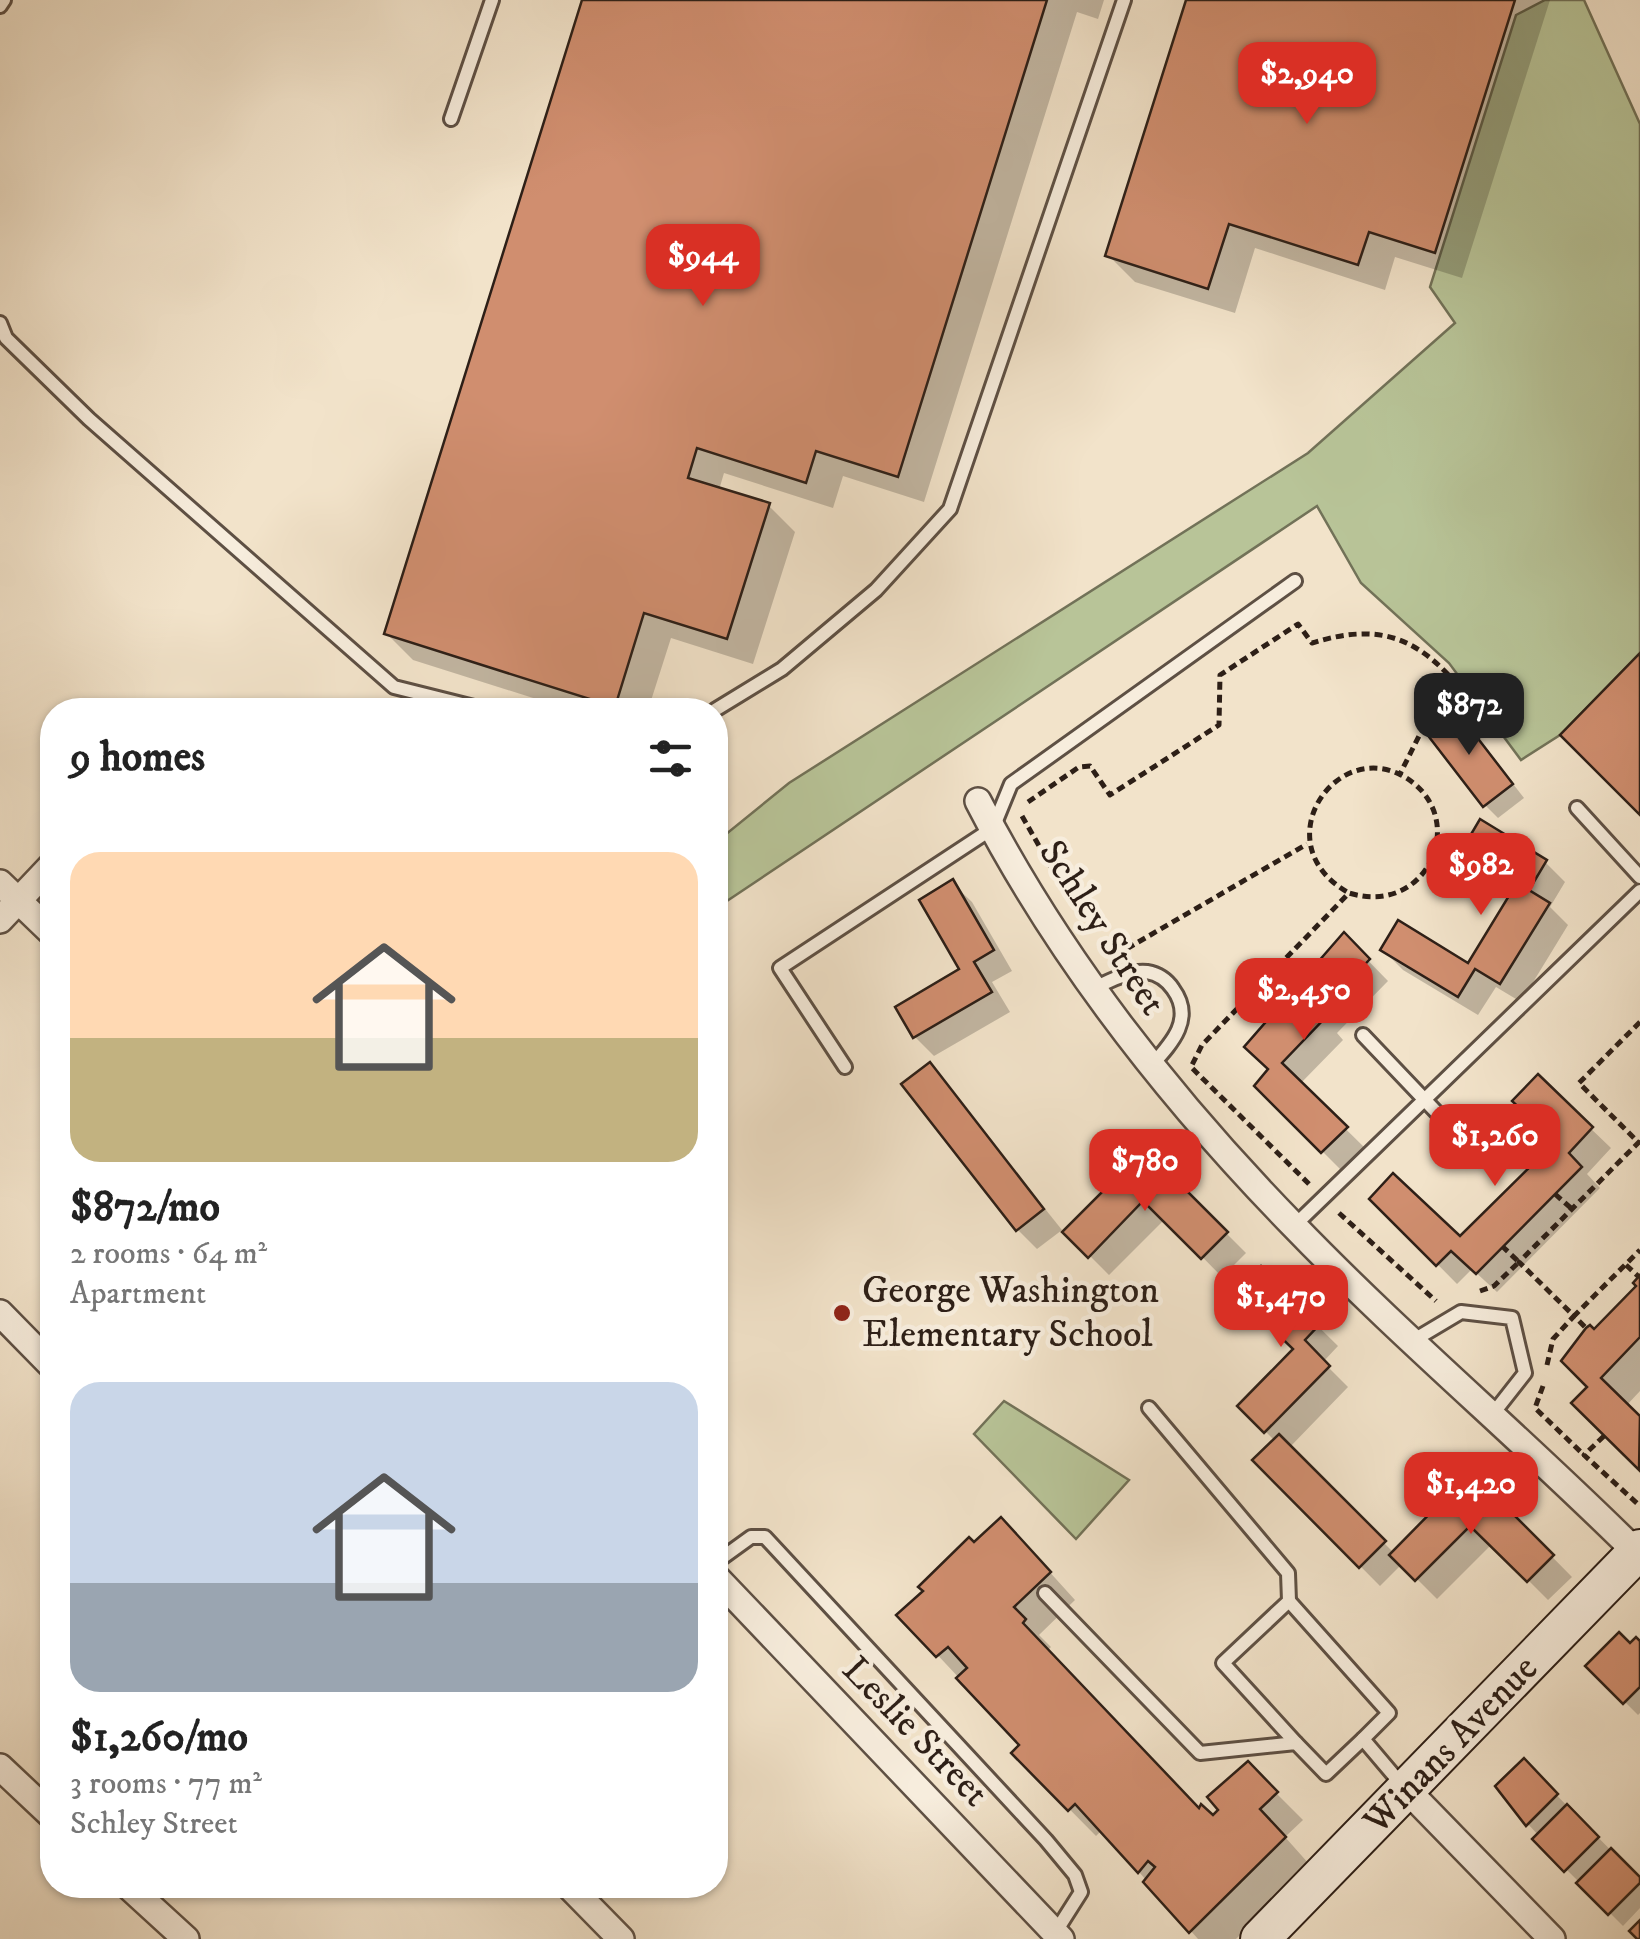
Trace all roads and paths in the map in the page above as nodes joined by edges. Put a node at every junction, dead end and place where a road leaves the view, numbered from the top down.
1 (492, 0) edge
2 (1124, 0) edge
3 (452, 119) dead end
4 (0, 323) edge
5 (1294, 582) dead end
6 (438, 698) edge
7 (728, 702) edge
8 (1400, 774) junction
9 (978, 800) dead end
10 (1577, 808) dead end
11 (992, 828) junction
12 (1308, 844) junction
13 (40, 873) edge
14 (1640, 877) edge
15 (9, 892) edge
16 (1640, 892) edge
17 (1349, 893) junction
18 (1077, 911) dead end
19 (0, 920) edge
20 (40, 922) edge
21 (1096, 945) dead end
22 (1094, 988) junction
23 (1640, 1022) edge
24 (1363, 1035) dead end
25 (1151, 1066) junction
26 (846, 1067) dead end
27 (1424, 1100) junction
28 (1639, 1142) edge
29 (1480, 1158) dead end
30 (1555, 1194) dead end
31 (1323, 1198) junction
32 (1572, 1209) junction
33 (1294, 1226) junction
34 (1502, 1247) dead end
35 (1640, 1250) edge
36 (1519, 1262) junction
37 (1626, 1264) junction
38 (1639, 1277) edge
39 (1474, 1290) dead end
40 (1443, 1298) dead end
41 (0, 1313) edge
42 (1574, 1316) junction
43 (1586, 1328) dead end
44 (1414, 1340) junction
45 (40, 1354) edge
46 (1150, 1408) dead end
47 (1492, 1415) junction
48 (1604, 1436) dead end
49 (1584, 1455) junction
50 (1640, 1506) edge
51 (1639, 1552) edge
52 (728, 1554) edge
53 (728, 1590) edge
54 (1046, 1594) dead end
55 (1289, 1601) junction
56 (1362, 1739) junction
57 (1296, 1743) junction
58 (0, 1767) edge
59 (1407, 1790) junction
60 (40, 1805) edge
61 (141, 1898) edge
62 (581, 1898) edge
63 (1058, 1936) edge
64 (186, 1939) edge
65 (622, 1939) edge
66 (1260, 1939) edge
67 (1552, 1939) edge

1 - 3 lane
2 - 7 lane
4 - 6 lane
5 - 11 lane
8 - 12 path
8 - 17 path
8 - 18 path
9 - 11 street, Schley Street
10 - 14 lane
11 - 22 street, Schley Street
11 - 26 lane
12 - 17 path
12 - 21 path
13 - 15 street
15 - 19 street
15 - 20 street
16 - 27 lane
17 - 31 path
22 - 25 street, Schley Street
22 - 25 lane
23 - 28 path
24 - 27 lane
25 - 33 street, Schley Street
27 - 29 lane
27 - 31 lane
28 - 32 path
30 - 32 path
31 - 33 lane
31 - 40 path
32 - 36 path
33 - 44 street, Schley Street
34 - 36 path
35 - 37 path
36 - 39 path
36 - 42 path
37 - 38 path
37 - 42 path
41 - 45 street
42 - 43 path
42 - 49 path
44 - 47 street, Schley Street
44 - 47 lane
46 - 55 lane
47 - 51 street, Schley Street
48 - 49 path
49 - 50 path
51 - 59 street, Winans Avenue
52 - 63 lane
53 - 63 street, Leslie Street
54 - 57 lane
55 - 56 lane
55 - 57 lane
56 - 57 lane
56 - 59 lane
58 - 60 street
59 - 66 street, Winans Avenue
59 - 67 street
61 - 64 street
62 - 65 street

